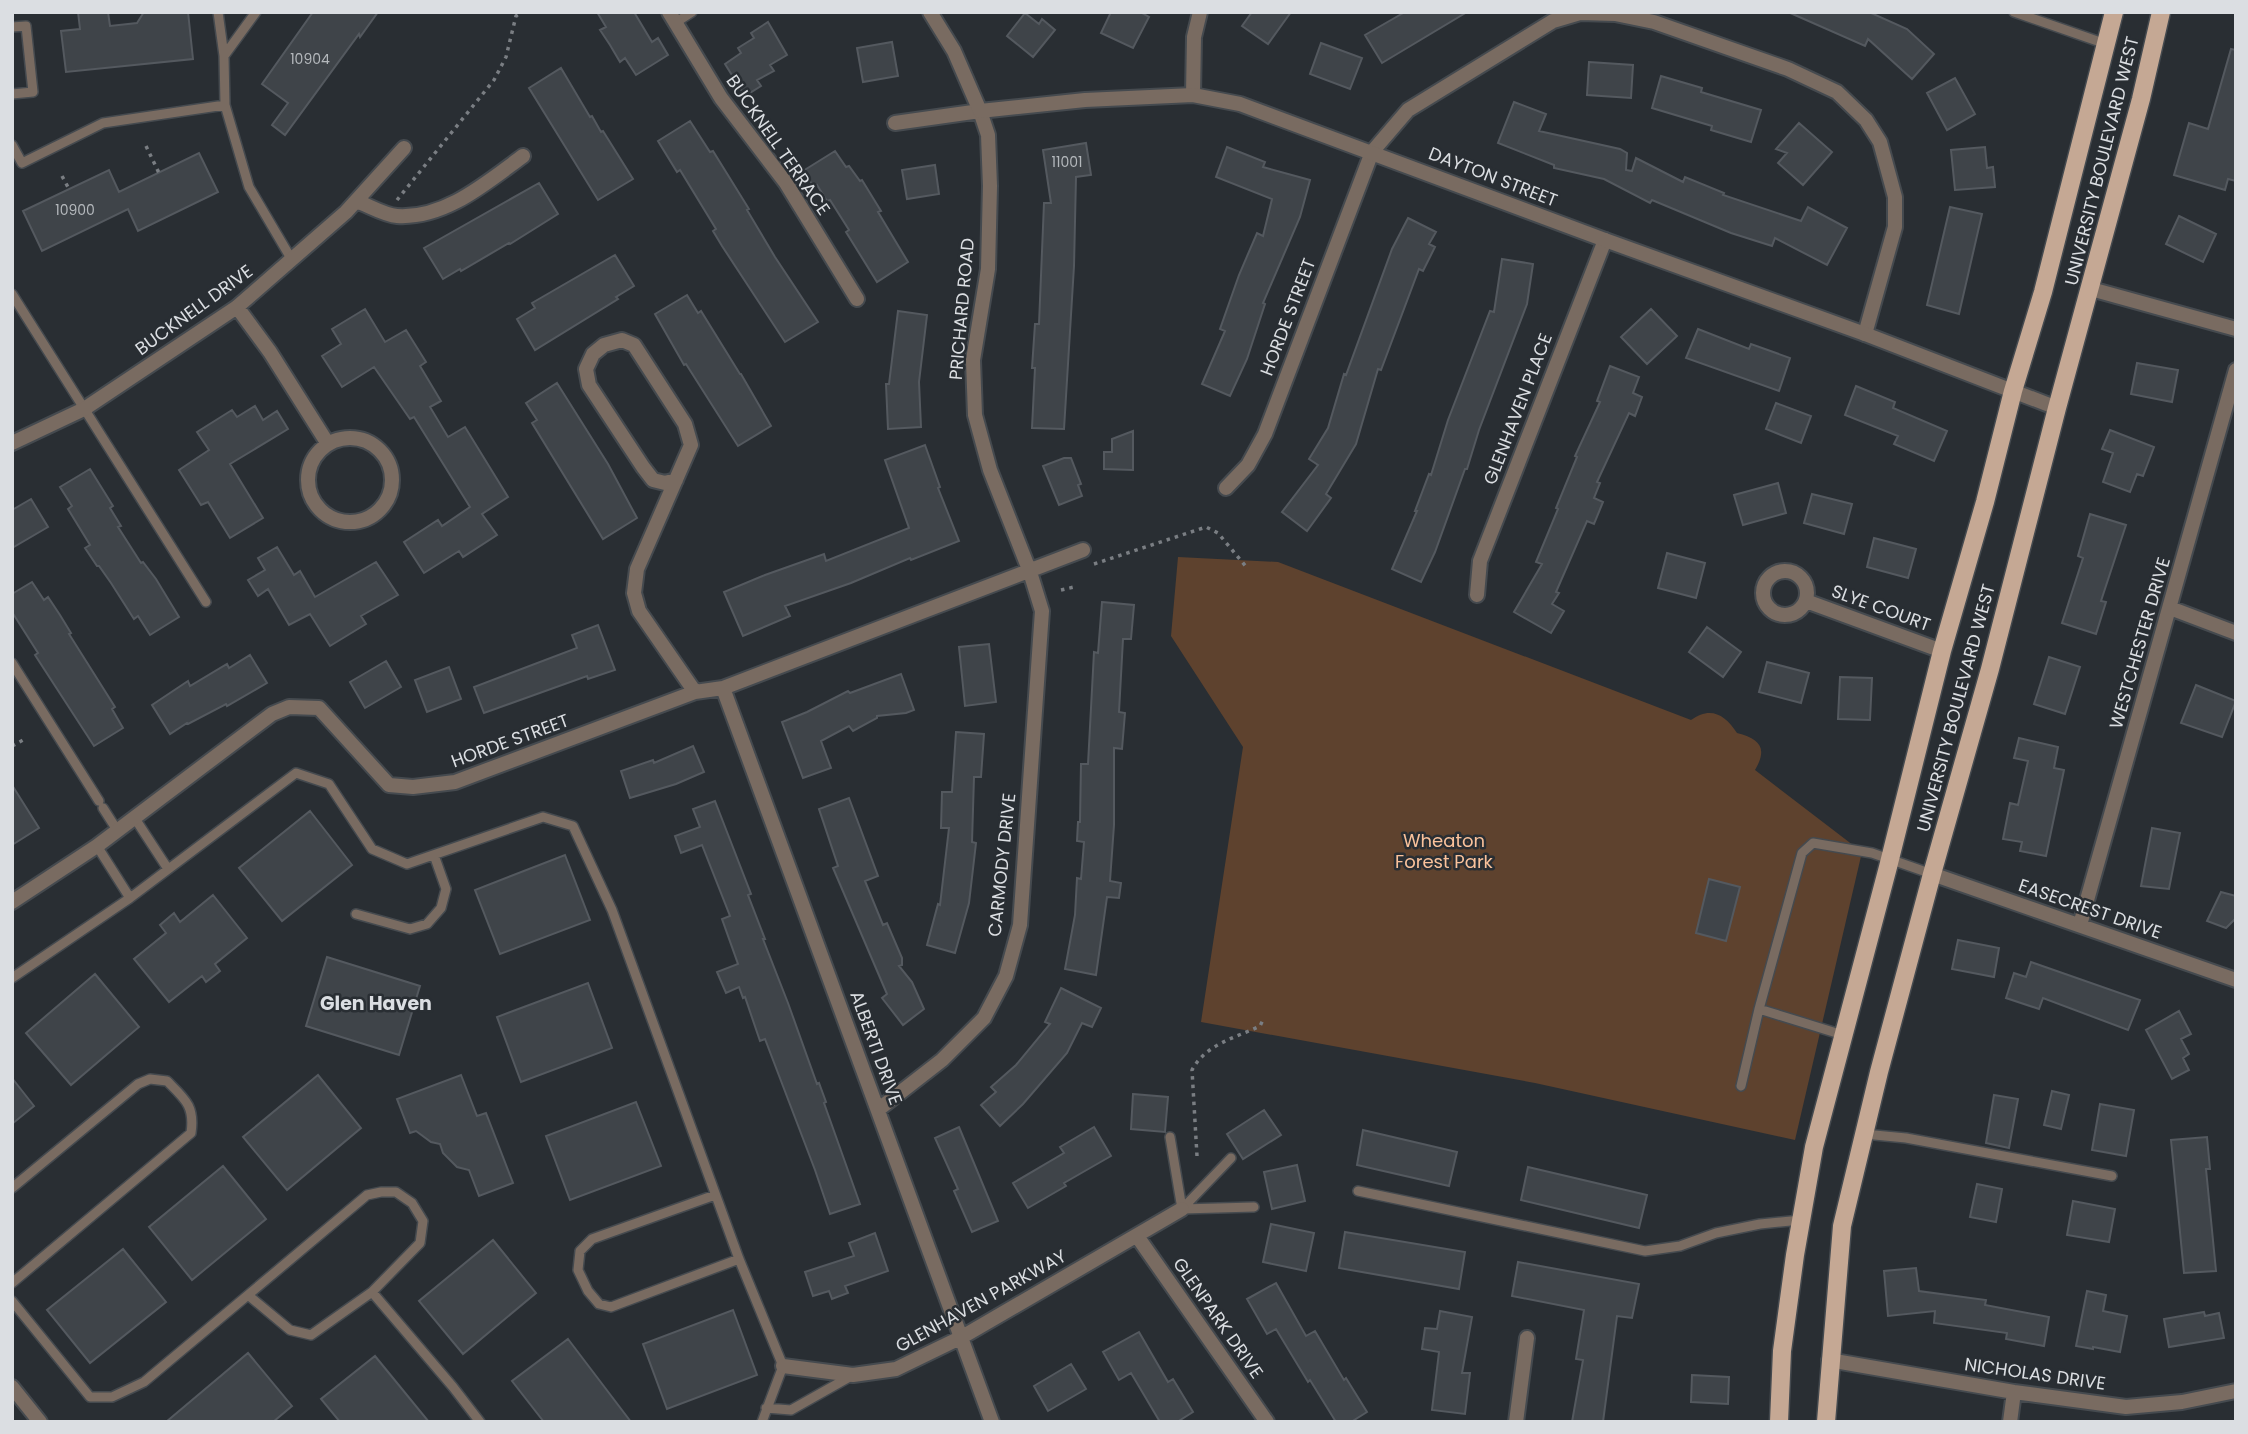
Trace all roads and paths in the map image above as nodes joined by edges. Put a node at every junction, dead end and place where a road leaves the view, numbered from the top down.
1 (218, 12) edge
2 (256, 12) edge
3 (522, 12) edge
4 (692, 12) edge
5 (930, 12) edge
6 (1200, 12) edge
7 (2014, 12) edge
8 (2114, 12) edge
9 (2161, 12) edge
10 (672, 17) edge
11 (12, 27) edge
12 (2106, 44) junction
13 (224, 55) junction
14 (12, 94) edge
15 (1194, 95) junction
16 (225, 105) junction
17 (980, 111) junction
18 (895, 123) dead end
19 (12, 145) edge
20 (146, 146) dead end
21 (404, 148) dead end
22 (1372, 152) junction
23 (523, 156) dead end
24 (159, 173) dead end
25 (62, 176) dead end
26 (69, 189) dead end
27 (356, 201) junction
28 (386, 212) junction
29 (1605, 240) junction
30 (292, 260) junction
31 (2091, 289) junction
32 (12, 294) edge
33 (857, 299) dead end
34 (237, 307) junction
35 (2236, 329) edge
36 (1865, 334) junction
37 (2236, 370) edge
38 (2013, 391) junction
39 (2057, 408) junction
40 (84, 409) junction
41 (12, 443) edge
42 (328, 444) junction
43 (676, 480) junction
44 (1226, 488) dead end
45 (1083, 550) dead end
46 (1089, 565) dead end
47 (1248, 569) dead end
48 (1030, 572) junction
49 (1074, 587) dead end
50 (1061, 590) dead end
51 (1478, 595) dead end
52 (1806, 601) dead end
53 (206, 603) dead end
54 (2170, 608) junction
55 (2236, 633) edge
56 (1942, 651) junction
57 (12, 663) edge
58 (723, 688) junction
59 (695, 692) junction
60 (25, 738) dead end
61 (12, 746) edge
62 (134, 817) junction
63 (117, 830) junction
64 (97, 846) junction
65 (434, 855) junction
66 (1890, 859) junction
67 (168, 869) junction
68 (1932, 874) junction
69 (130, 898) junction
70 (13, 899) edge
71 (356, 914) dead end
72 (2080, 925) junction
73 (12, 978) edge
74 (2236, 980) edge
75 (1759, 1009) junction
76 (1264, 1018) dead end
77 (1843, 1035) junction
78 (1741, 1086) dead end
79 (878, 1109) junction
80 (1864, 1134) junction
81 (1170, 1137) dead end
82 (1197, 1156) dead end
83 (1231, 1158) dead end
84 (2112, 1176) dead end
85 (12, 1188) edge
86 (1358, 1191) dead end
87 (715, 1195) junction
88 (1254, 1207) dead end
89 (1182, 1209) junction
90 (1801, 1220) junction
91 (1138, 1236) junction
92 (739, 1259) junction
93 (12, 1283) edge
94 (372, 1292) junction
95 (248, 1295) junction
96 (12, 1301) edge
97 (962, 1337) junction
98 (1527, 1338) dead end
99 (1829, 1360) junction
100 (783, 1366) junction
101 (853, 1375) junction
102 (12, 1388) edge
103 (2236, 1391) edge
104 (2014, 1392) junction
105 (766, 1409) junction
106 (40, 1422) edge
107 (480, 1422) edge
108 (762, 1422) edge
109 (992, 1422) edge
110 (1267, 1422) edge
111 (1516, 1422) edge
112 (1779, 1422) edge
113 (1826, 1422) edge
114 (2010, 1422) edge

1 - 13 lane
2 - 13 lane
3 - 28 path
4 - 10 lane
5 - 17 street, PRICHARD ROAD
6 - 15 street
7 - 12 lane
8 - 12 main road, UNIVERSITY BOULEVARD WEST
9 - 31 main road, UNIVERSITY BOULEVARD WEST
10 - 33 street, BUCKNELL TERRACE
11 - 14 lane
12 - 38 main road, UNIVERSITY BOULEVARD WEST
13 - 16 lane
15 - 17 street, DAYTON STREET
15 - 22 street, DAYTON STREET
16 - 19 lane
16 - 30 lane
17 - 18 street, DAYTON STREET
17 - 48 street, PRICHARD ROAD
20 - 24 path
21 - 27 street, BUCKNELL DRIVE
22 - 29 street, DAYTON STREET
22 - 36 street, HORDE STREET
22 - 44 street, HORDE STREET
23 - 28 street
25 - 26 path
27 - 28 street
27 - 30 street, BUCKNELL DRIVE
29 - 36 street, DAYTON STREET
29 - 51 street, GLENHAVEN PLACE
30 - 34 street, BUCKNELL DRIVE
31 - 35 street
31 - 39 main road, UNIVERSITY BOULEVARD WEST
32 - 40 lane
34 - 40 street, BUCKNELL DRIVE
34 - 42 street
36 - 38 street, DAYTON STREET
37 - 54 street, WESTCHESTER DRIVE
38 - 39 street, DAYTON STREET
38 - 56 main road, UNIVERSITY BOULEVARD WEST
39 - 68 main road, UNIVERSITY BOULEVARD WEST
40 - 41 street, BUCKNELL DRIVE
40 - 53 lane
42 - 42 street
43 - 43 street
43 - 59 street
45 - 48 street, HORDE STREET
46 - 47 path
48 - 58 street, HORDE STREET
48 - 79 street, CARMODY DRIVE
49 - 50 path
52 - 56 street, SLYE COURT
54 - 55 street
54 - 72 street, WESTCHESTER DRIVE
56 - 66 main road, UNIVERSITY BOULEVARD WEST
57 - 63 lane
58 - 59 street, HORDE STREET
58 - 79 street, ALBERTI DRIVE
59 - 62 street, HORDE STREET
60 - 61 path
62 - 63 street, HORDE STREET
62 - 67 lane
63 - 64 street, HORDE STREET
64 - 69 lane
64 - 70 street, HORDE STREET
65 - 67 lane
65 - 71 lane
65 - 87 lane
66 - 68 lane
66 - 75 lane
66 - 77 main road, UNIVERSITY BOULEVARD WEST
67 - 69 lane
68 - 72 street, EASECREST DRIVE
68 - 80 main road, UNIVERSITY BOULEVARD WEST
69 - 73 lane
72 - 74 street, EASECREST DRIVE
75 - 77 lane
75 - 78 lane
76 - 82 path
77 - 90 main road, UNIVERSITY BOULEVARD WEST
79 - 97 street, ALBERTI DRIVE
80 - 84 lane
80 - 99 main road, UNIVERSITY BOULEVARD WEST
81 - 89 lane
83 - 89 lane
85 - 93 lane
86 - 90 lane
87 - 92 lane
87 - 92 lane
88 - 89 lane
89 - 91 street, GLENHAVEN PARKWAY
90 - 112 main road, UNIVERSITY BOULEVARD WEST
91 - 97 street, GLENHAVEN PARKWAY
91 - 110 street, GLENPARK DRIVE
92 - 100 lane
94 - 95 lane
94 - 95 lane
94 - 107 lane
95 - 96 lane
97 - 101 street, GLENHAVEN PARKWAY
97 - 109 street, ALBERTI DRIVE
98 - 111 street
99 - 104 street, NICHOLAS DRIVE
99 - 113 main road, UNIVERSITY BOULEVARD WEST
100 - 101 street, GLENHAVEN PARKWAY
100 - 105 lane
101 - 105 lane
102 - 106 street
103 - 104 street, NICHOLAS DRIVE
104 - 114 street
105 - 108 lane

